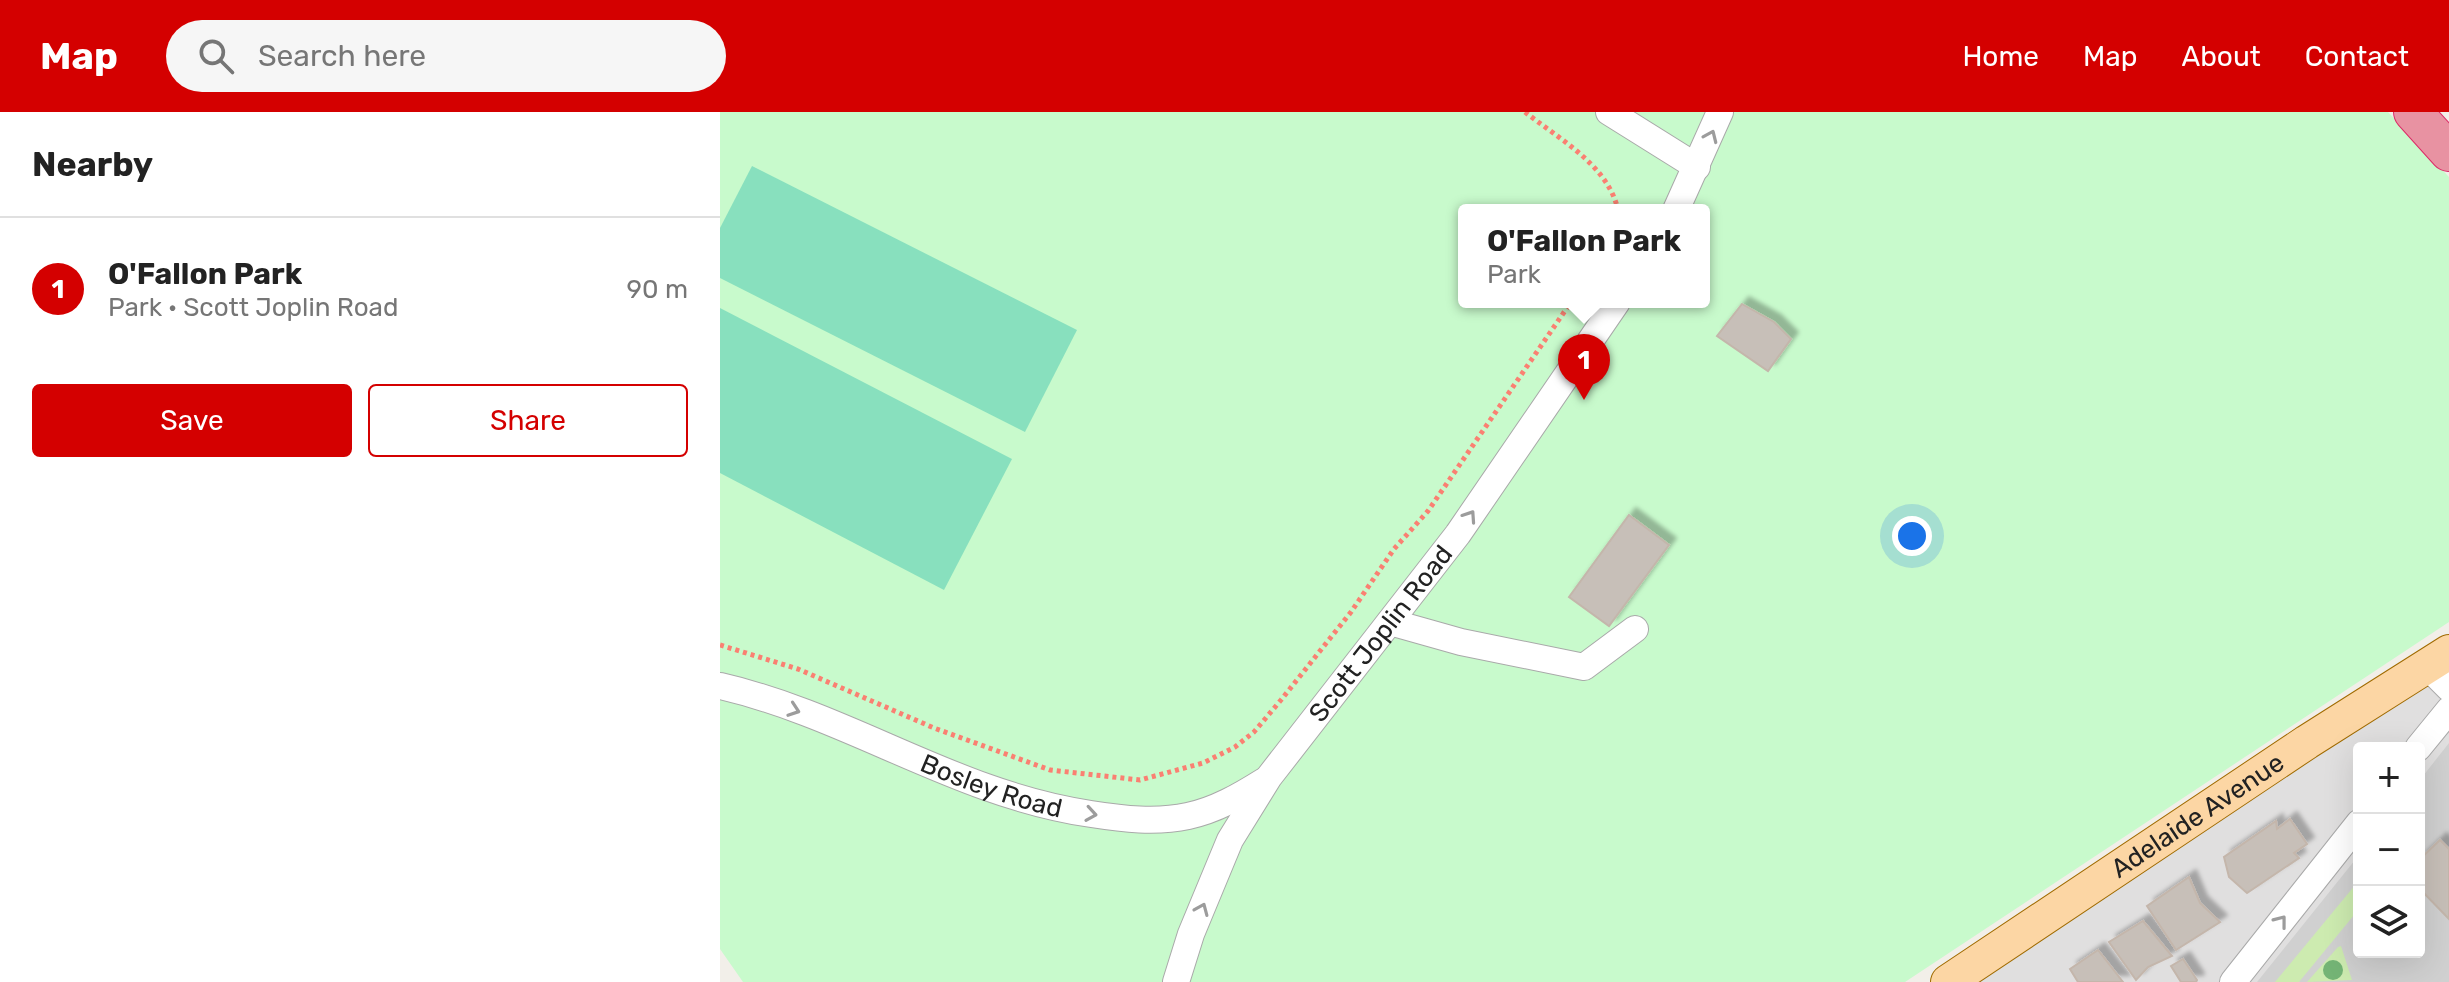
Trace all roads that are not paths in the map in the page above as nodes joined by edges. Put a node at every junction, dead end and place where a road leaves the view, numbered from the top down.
1 (1609, 112) edge
2 (1720, 112) edge
3 (2413, 112) edge
4 (2449, 152) edge
5 (1697, 167) junction
6 (1679, 204) edge
7 (1613, 308) edge
8 (1390, 622) junction
9 (1635, 629) dead end
10 (2442, 669) edge
11 (720, 686) edge
12 (2449, 710) edge
13 (2423, 742) edge
14 (1269, 777) junction
15 (2353, 831) edge
16 (1176, 982) edge
17 (1948, 982) edge
18 (2233, 982) edge

1 - 5 street
5 -> 2 street
3 - 4 highway
5 - 6 street
8 -> 7 street, Scott Joplin Road
8 - 9 street
8 - 14 street, Scott Joplin Road
10 - 17 main road, Adelaide Avenue
11 -> 14 street, Bosley Road
12 - 13 street
16 -> 14 street, Scott Joplin Road
18 -> 15 street

